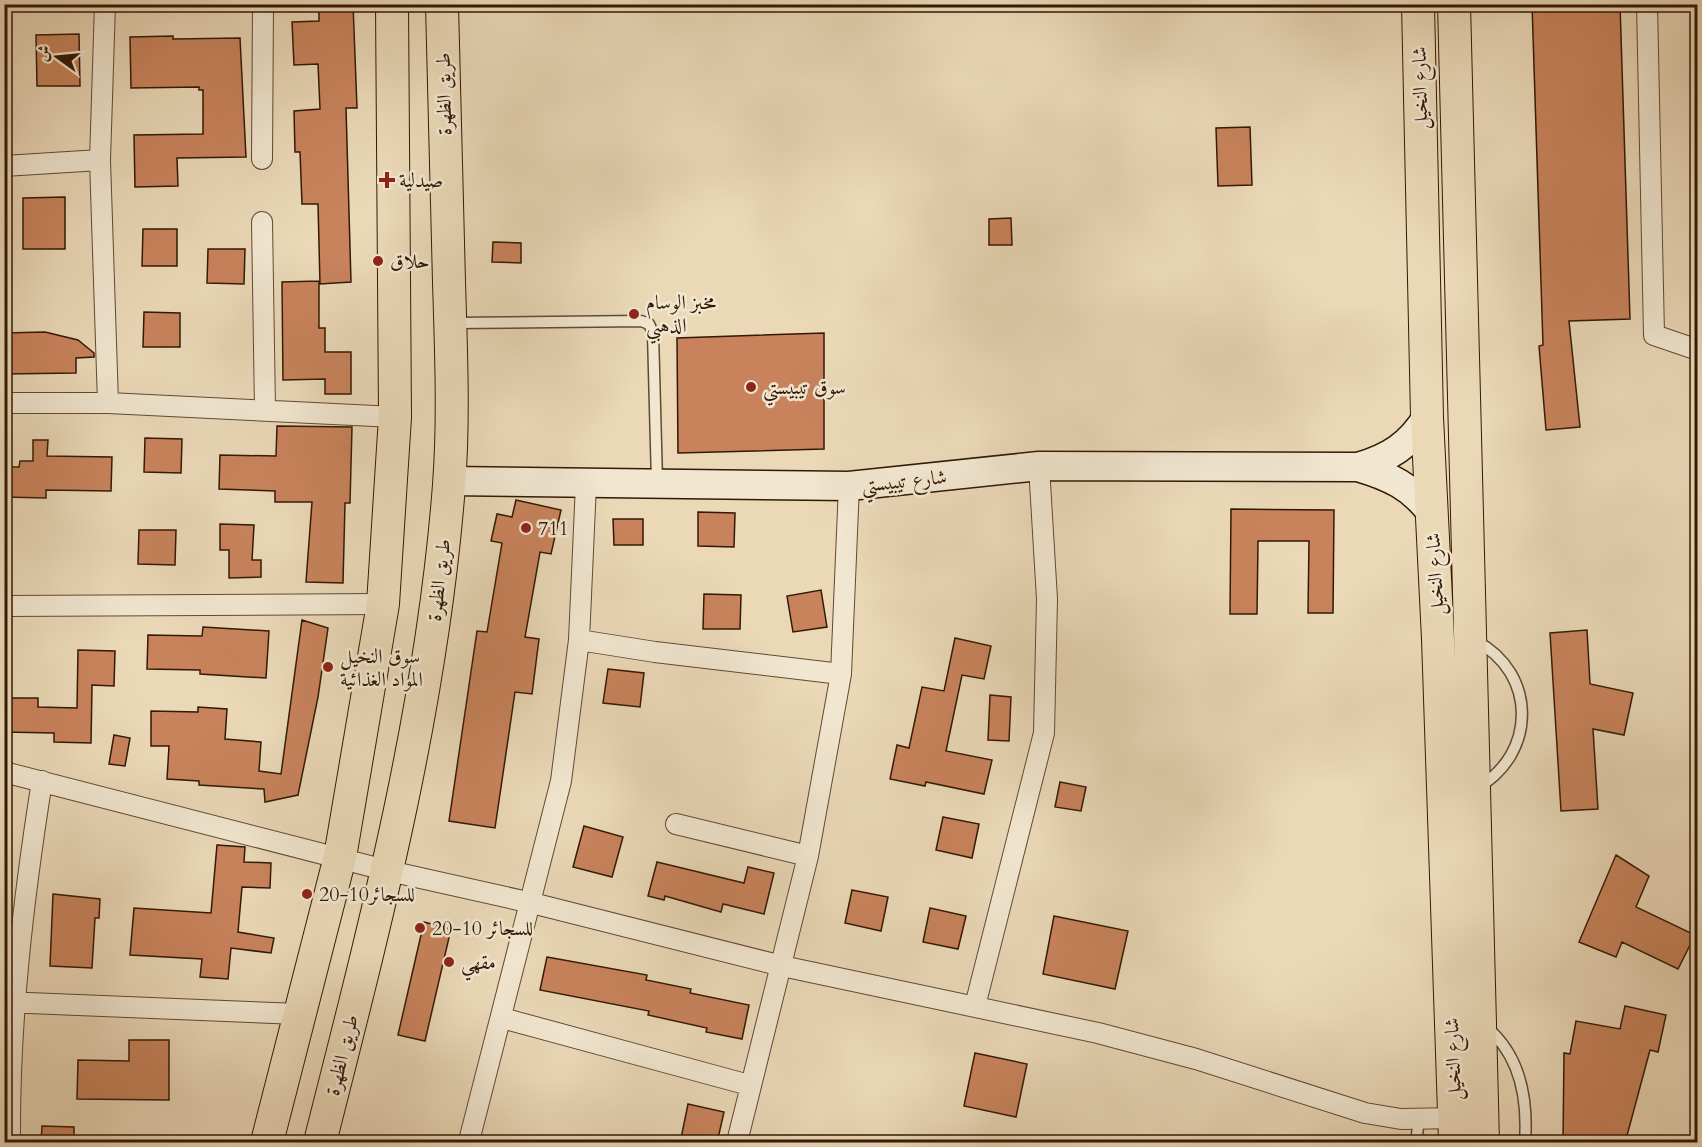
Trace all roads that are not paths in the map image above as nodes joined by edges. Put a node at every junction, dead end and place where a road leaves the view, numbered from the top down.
1 (105, 4) edge
2 (263, 4) edge
3 (392, 4) edge
4 (442, 4) edge
5 (1418, 4) edge
6 (1454, 4) edge
7 (1647, 4) edge
8 (262, 159) dead end
9 (100, 160) junction
10 (4, 166) edge
11 (262, 222) dead end
12 (450, 323) junction
13 (1698, 350) edge
14 (4, 403) edge
15 (108, 403) junction
16 (265, 409) junction
17 (395, 417) junction
18 (1427, 417) junction
19 (1039, 466) junction
20 (1358, 467) junction
21 (449, 481) junction
22 (586, 484) junction
23 (657, 485) junction
24 (849, 486) junction
25 (1432, 514) junction
26 (383, 604) junction
27 (4, 606) edge
28 (1469, 638) junction
29 (1438, 639) junction
30 (579, 640) junction
31 (841, 674) junction
32 (4, 771) edge
33 (42, 781) junction
34 (1472, 791) junction
35 (676, 825) dead end
36 (808, 856) junction
37 (339, 857) junction
38 (389, 871) junction
39 (532, 903) junction
40 (782, 966) junction
41 (9, 1003) edge
42 (975, 1006) junction
43 (299, 1014) junction
44 (502, 1018) junction
45 (1481, 1023) junction
46 (749, 1085) junction
47 (1419, 1120) junction
48 (1455, 1130) edge
49 (10, 1143) edge
50 (267, 1143) edge
51 (320, 1143) edge
52 (471, 1143) edge
53 (737, 1143) edge
54 (1416, 1143) edge
55 (1483, 1143) edge
56 (1525, 1143) edge

1 - 9 street
2 - 8 street
3 - 17 main road
4 - 12 main road, طريق الظهرة
5 - 18 main road, شارع النخيل
6 - 28 main road, شارع النخيل
7 - 13 street
9 - 10 street
9 - 15 street
11 - 16 street
12 - 21 main road, طريق الظهرة
12 - 23 lane
14 - 15 street
15 - 16 street
16 - 17 street
17 - 26 main road
18 - 20 main road
18 - 25 main road, شارع النخيل
19 - 20 main road, شارع تيبيستي
19 - 24 main road, شارع تيبيستي
19 - 42 street
20 - 25 main road
21 - 22 main road, شارع تيبيستي
21 - 38 main road, طريق الظهرة
22 - 23 main road, شارع تيبيستي
22 - 30 street
23 - 24 main road, شارع تيبيستي
24 - 31 street
25 - 29 main road, شارع النخيل
26 - 27 street
26 - 37 main road
28 - 29 main road
28 - 34 main road, شارع النخيل
28 - 34 lane
29 - 48 main road, شارع النخيل
30 - 31 street
30 - 39 street
31 - 36 street
32 - 33 street
33 - 37 street
33 - 41 street
34 - 45 main road, شارع النخيل
35 - 36 street
36 - 40 street
37 - 38 street
37 - 43 main road
38 - 39 street
38 - 51 main road, طريق الظهرة
39 - 40 street
39 - 44 street
40 - 42 street
40 - 46 street
41 - 43 street
41 - 49 street
42 - 47 street
43 - 50 main road
44 - 46 street
44 - 52 street
45 - 55 main road, شارع النخيل
45 - 56 lane
46 - 53 street
47 - 48 street
47 - 54 lane

